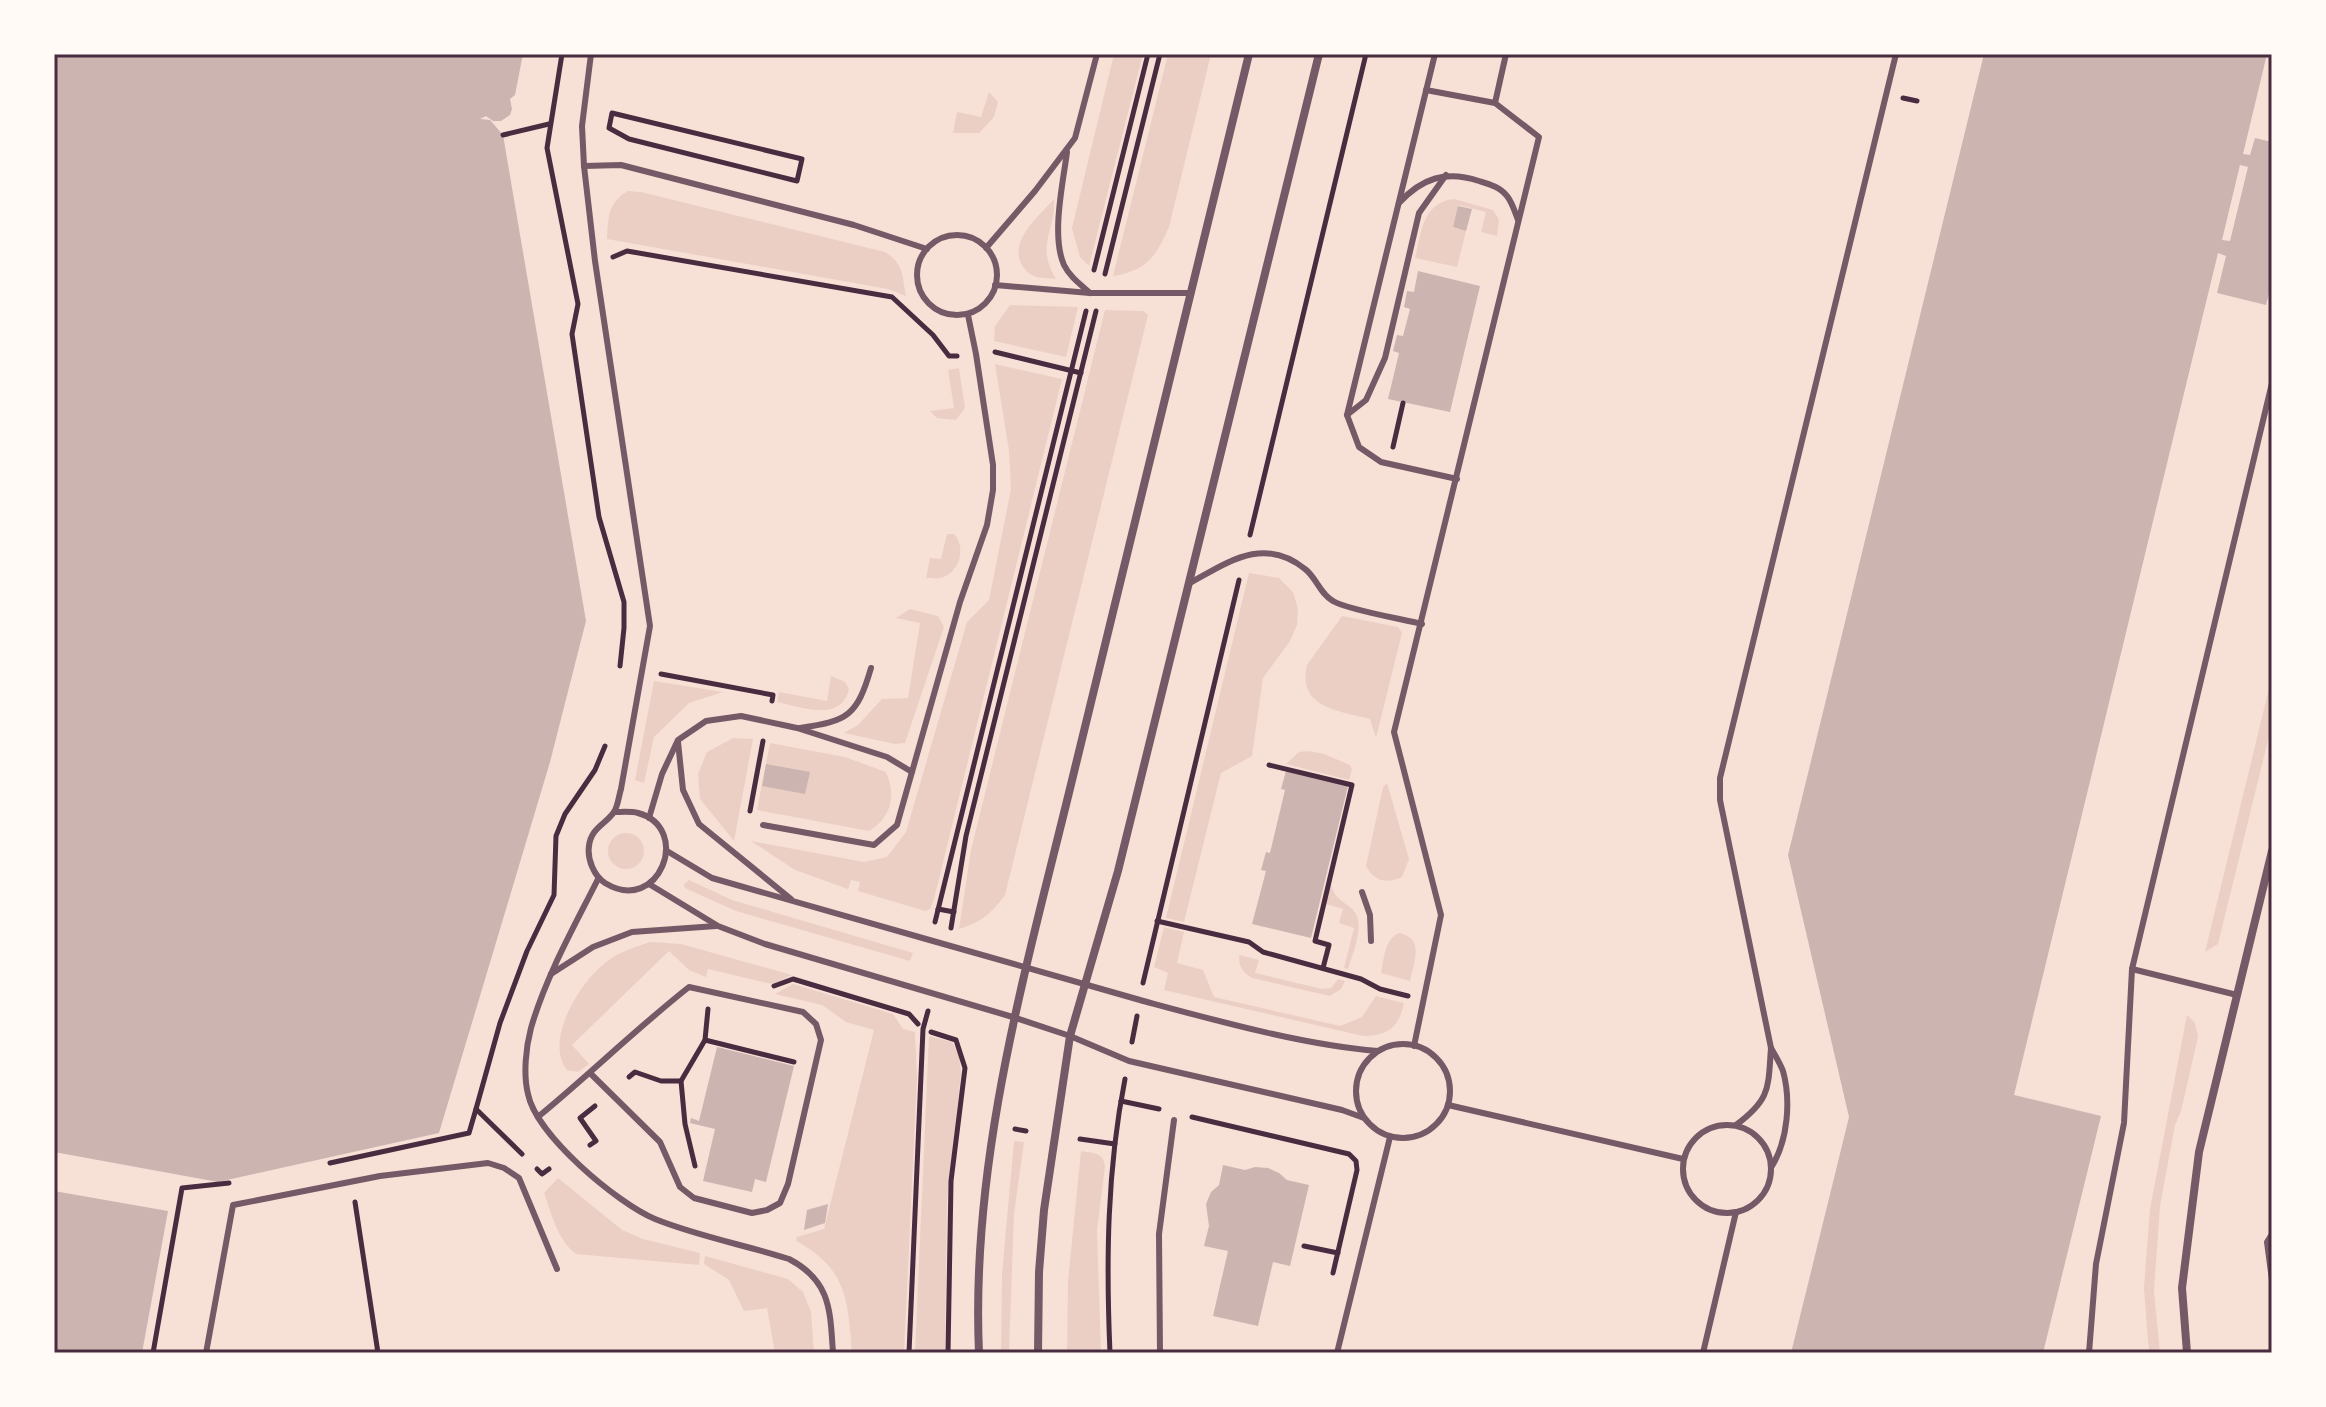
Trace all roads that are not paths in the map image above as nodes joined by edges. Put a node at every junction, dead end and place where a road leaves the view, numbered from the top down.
1 (591, 54) edge
2 (1097, 54) edge
3 (1249, 54) edge
4 (1319, 54) edge
5 (1435, 54) edge
6 (1506, 54) edge
7 (1896, 54) edge
8 (1426, 90) junction
9 (1495, 103) junction
10 (1067, 151) junction
11 (584, 166) junction
12 (1446, 175) junction
13 (1397, 206) junction
14 (1518, 221) junction
15 (986, 248) junction
16 (927, 249) junction
17 (995, 285) junction
18 (1090, 293) junction
19 (1190, 293) junction
20 (968, 315) junction
21 (2272, 383) edge
22 (2271, 393) edge
23 (1347, 415) junction
24 (1457, 479) junction
25 (1188, 584) junction
26 (1422, 624) junction
27 (871, 668) dead end
28 (797, 728) junction
29 (678, 740) junction
30 (912, 772) junction
31 (614, 812) junction
32 (649, 818) junction
33 (763, 825) dead end
34 (667, 851) junction
35 (2272, 851) edge
36 (598, 879) junction
37 (649, 884) junction
38 (1362, 892) dead end
39 (794, 901) junction
40 (718, 926) junction
41 (1371, 941) dead end
42 (1026, 969) junction
43 (2132, 969) junction
44 (551, 974) junction
45 (1086, 985) junction
46 (2237, 995) junction
47 (1016, 1018) junction
48 (1070, 1036) junction
49 (1414, 1046) junction
50 (1771, 1048) junction
51 (1378, 1051) junction
52 (591, 1074) junction
53 (1448, 1105) junction
54 (539, 1116) junction
55 (1364, 1118) junction
56 (1174, 1120) dead end
57 (1736, 1125) junction
58 (1390, 1137) junction
59 (1683, 1159) junction
60 (1771, 1167) junction
61 (1736, 1212) junction
62 (2272, 1234) edge
63 (557, 1269) dead end
64 (2272, 1280) edge
65 (206, 1353) edge
66 (833, 1353) edge
67 (979, 1353) edge
68 (1038, 1353) edge
69 (1160, 1353) edge
70 (1337, 1353) edge
71 (1703, 1353) edge
72 (2089, 1353) edge
73 (2187, 1353) edge

1 - 11 lane
2 - 10 lane
3 - 19 street
4 - 25 street
5 - 8 lane
6 - 9 lane
7 - 50 lane
8 - 9 lane
8 - 13 lane
9 - 14 lane
10 - 15 lane
10 - 18 lane
11 - 16 lane
11 - 31 lane
12 - 13 lane
12 - 14 lane
12 - 23 lane
13 - 23 lane
14 - 24 lane
15 - 16 lane
15 - 17 lane
16 - 20 lane
17 - 18 lane
17 - 20 lane
18 - 19 lane
19 - 42 street
20 - 30 lane
21 - 22 lane
22 - 43 lane
23 - 24 lane
24 - 26 lane
25 - 26 lane
25 - 45 street
26 - 49 lane
27 - 28 lane
28 - 29 lane
28 - 30 lane
29 - 32 lane
29 - 39 lane
30 - 33 lane
31 - 32 lane
31 - 36 lane
32 - 34 lane
34 - 37 lane
34 - 39 lane
35 - 46 street
36 - 37 lane
36 - 44 lane
37 - 40 lane
38 - 41 lane
39 - 42 lane
40 - 44 lane
40 - 47 lane
42 - 45 lane
42 - 47 street
43 - 46 lane
43 - 72 lane
44 - 54 lane
45 - 48 street
45 - 51 lane
46 - 73 street
47 - 48 lane
47 - 67 street
48 - 55 lane
48 - 68 street
49 - 51 lane
49 - 53 lane
50 - 57 lane
50 - 60 lane
51 - 55 lane
52 - 52 lane
52 - 54 lane
53 - 58 lane
53 - 59 lane
54 - 66 lane
55 - 58 lane
56 - 69 lane
57 - 59 lane
57 - 60 lane
58 - 70 lane
59 - 61 lane
60 - 61 lane
61 - 71 lane
62 - 64 lane
63 - 65 lane

